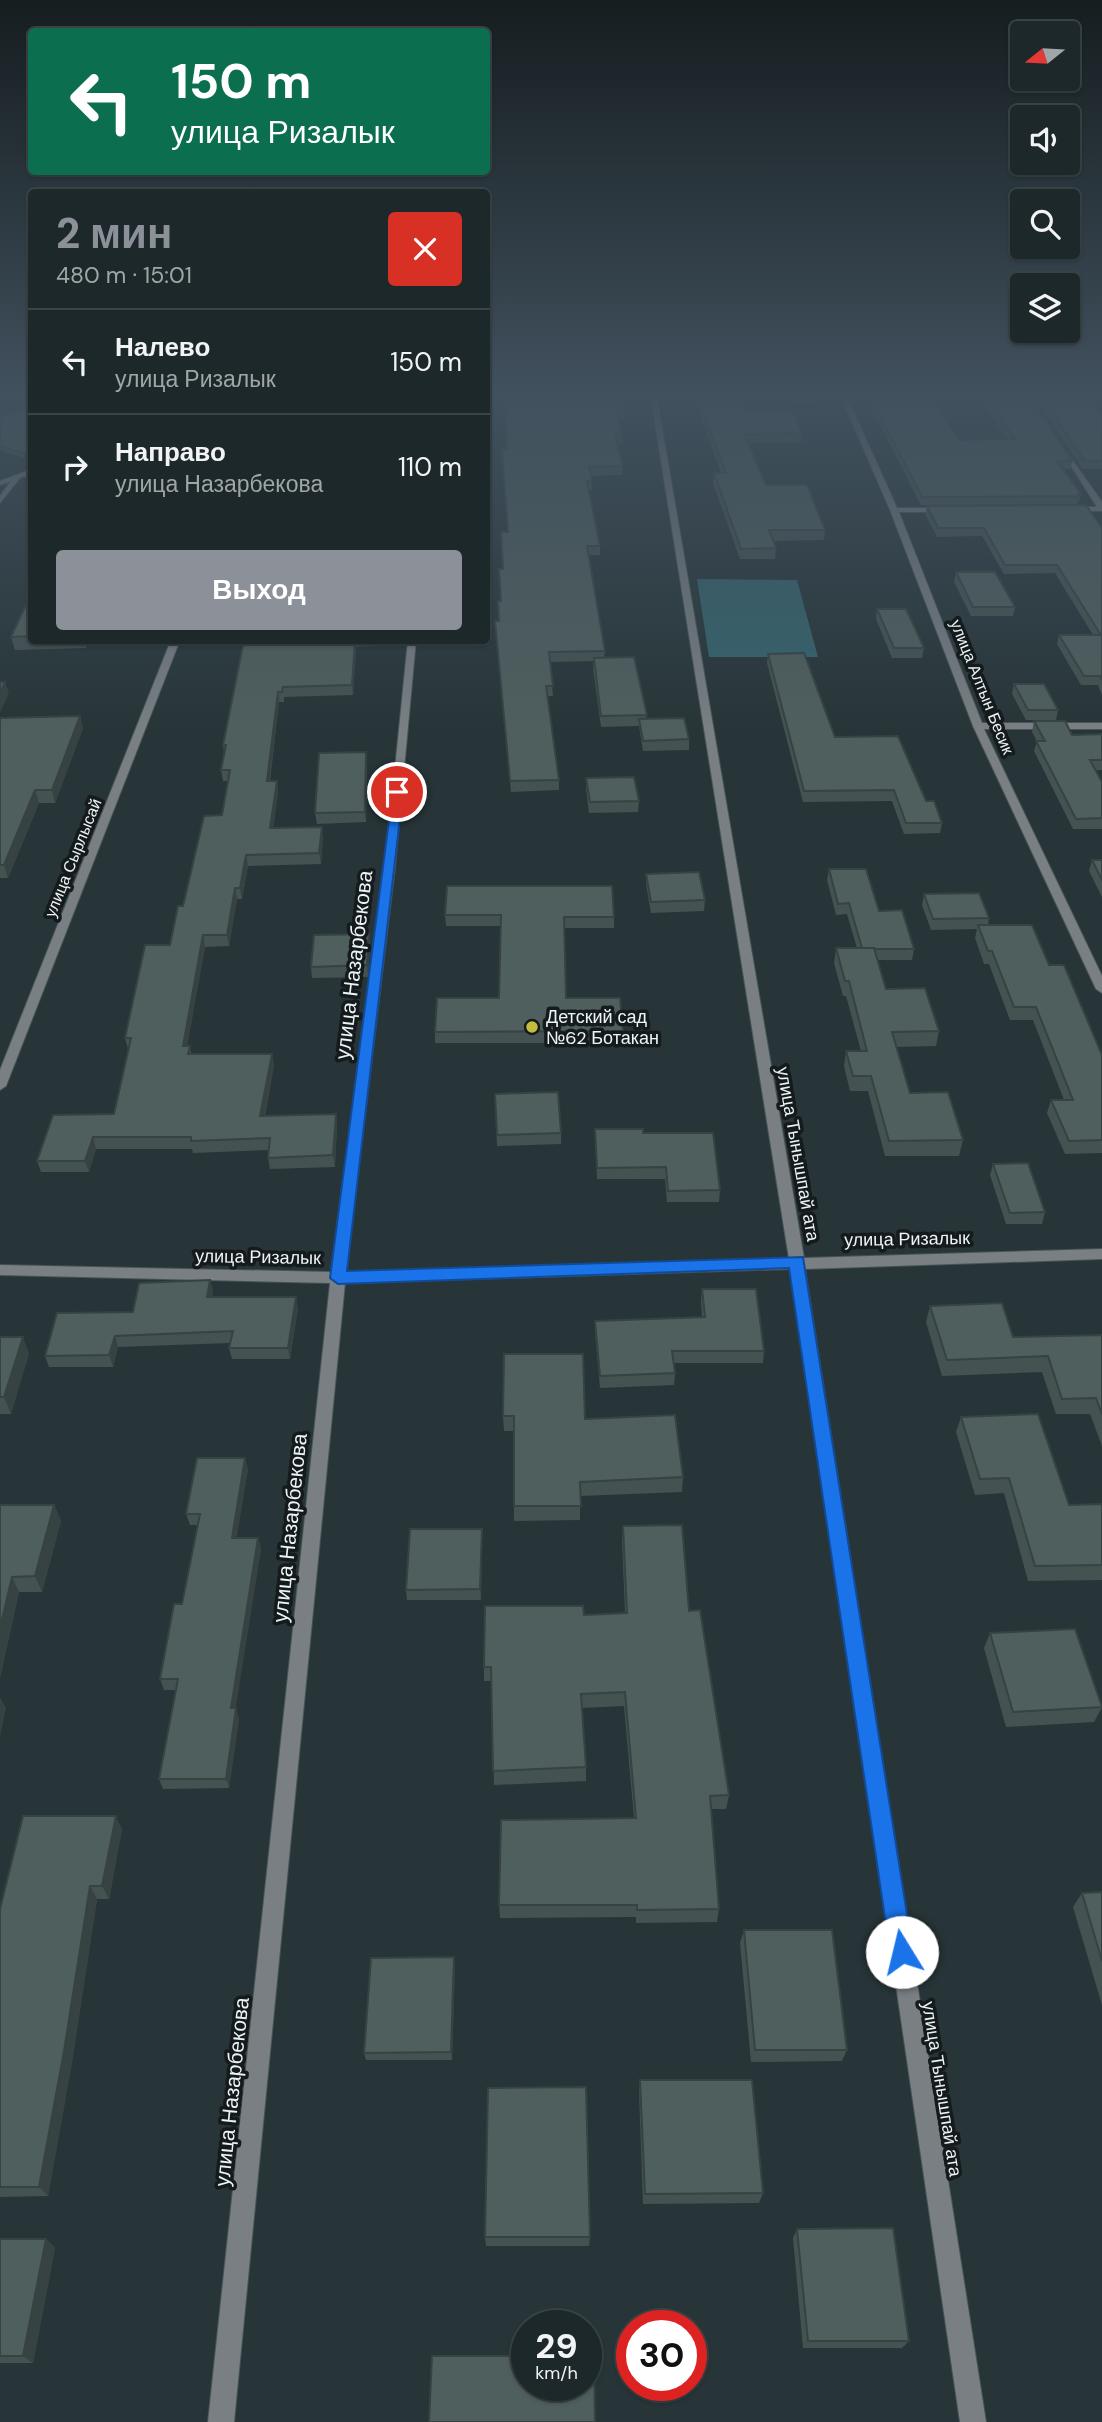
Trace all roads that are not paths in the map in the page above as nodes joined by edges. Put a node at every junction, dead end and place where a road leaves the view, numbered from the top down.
1 (672, 505) edge
2 (892, 505) edge
3 (1102, 508) edge
4 (1060, 509) edge
5 (894, 510) junction
6 (950, 510) edge
7 (174, 644) edge
8 (412, 644) edge
9 (978, 726) junction
10 (1102, 726) edge
11 (1102, 989) edge
12 (0, 1086) edge
13 (1102, 1254) edge
14 (797, 1262) junction
15 (0, 1270) edge
16 (338, 1278) junction
17 (221, 2422) edge
18 (973, 2422) edge

1 - 14 street, улица Тынышпай ата
2 - 5 street, улица Алтын Бесик
3 - 4 street
5 - 6 street
5 - 9 street, улица Алтын Бесик
7 - 12 street, улица Сырлысай
8 - 16 street, улица Назарбекова
9 - 10 street
9 - 11 street, улица Алтын Бесик
13 - 14 street, улица Ризалык
14 - 16 street, улица Ризалык
14 - 18 street, улица Тынышпай ата
15 - 16 street, улица Ризалык
16 - 17 street, улица Назарбекова

